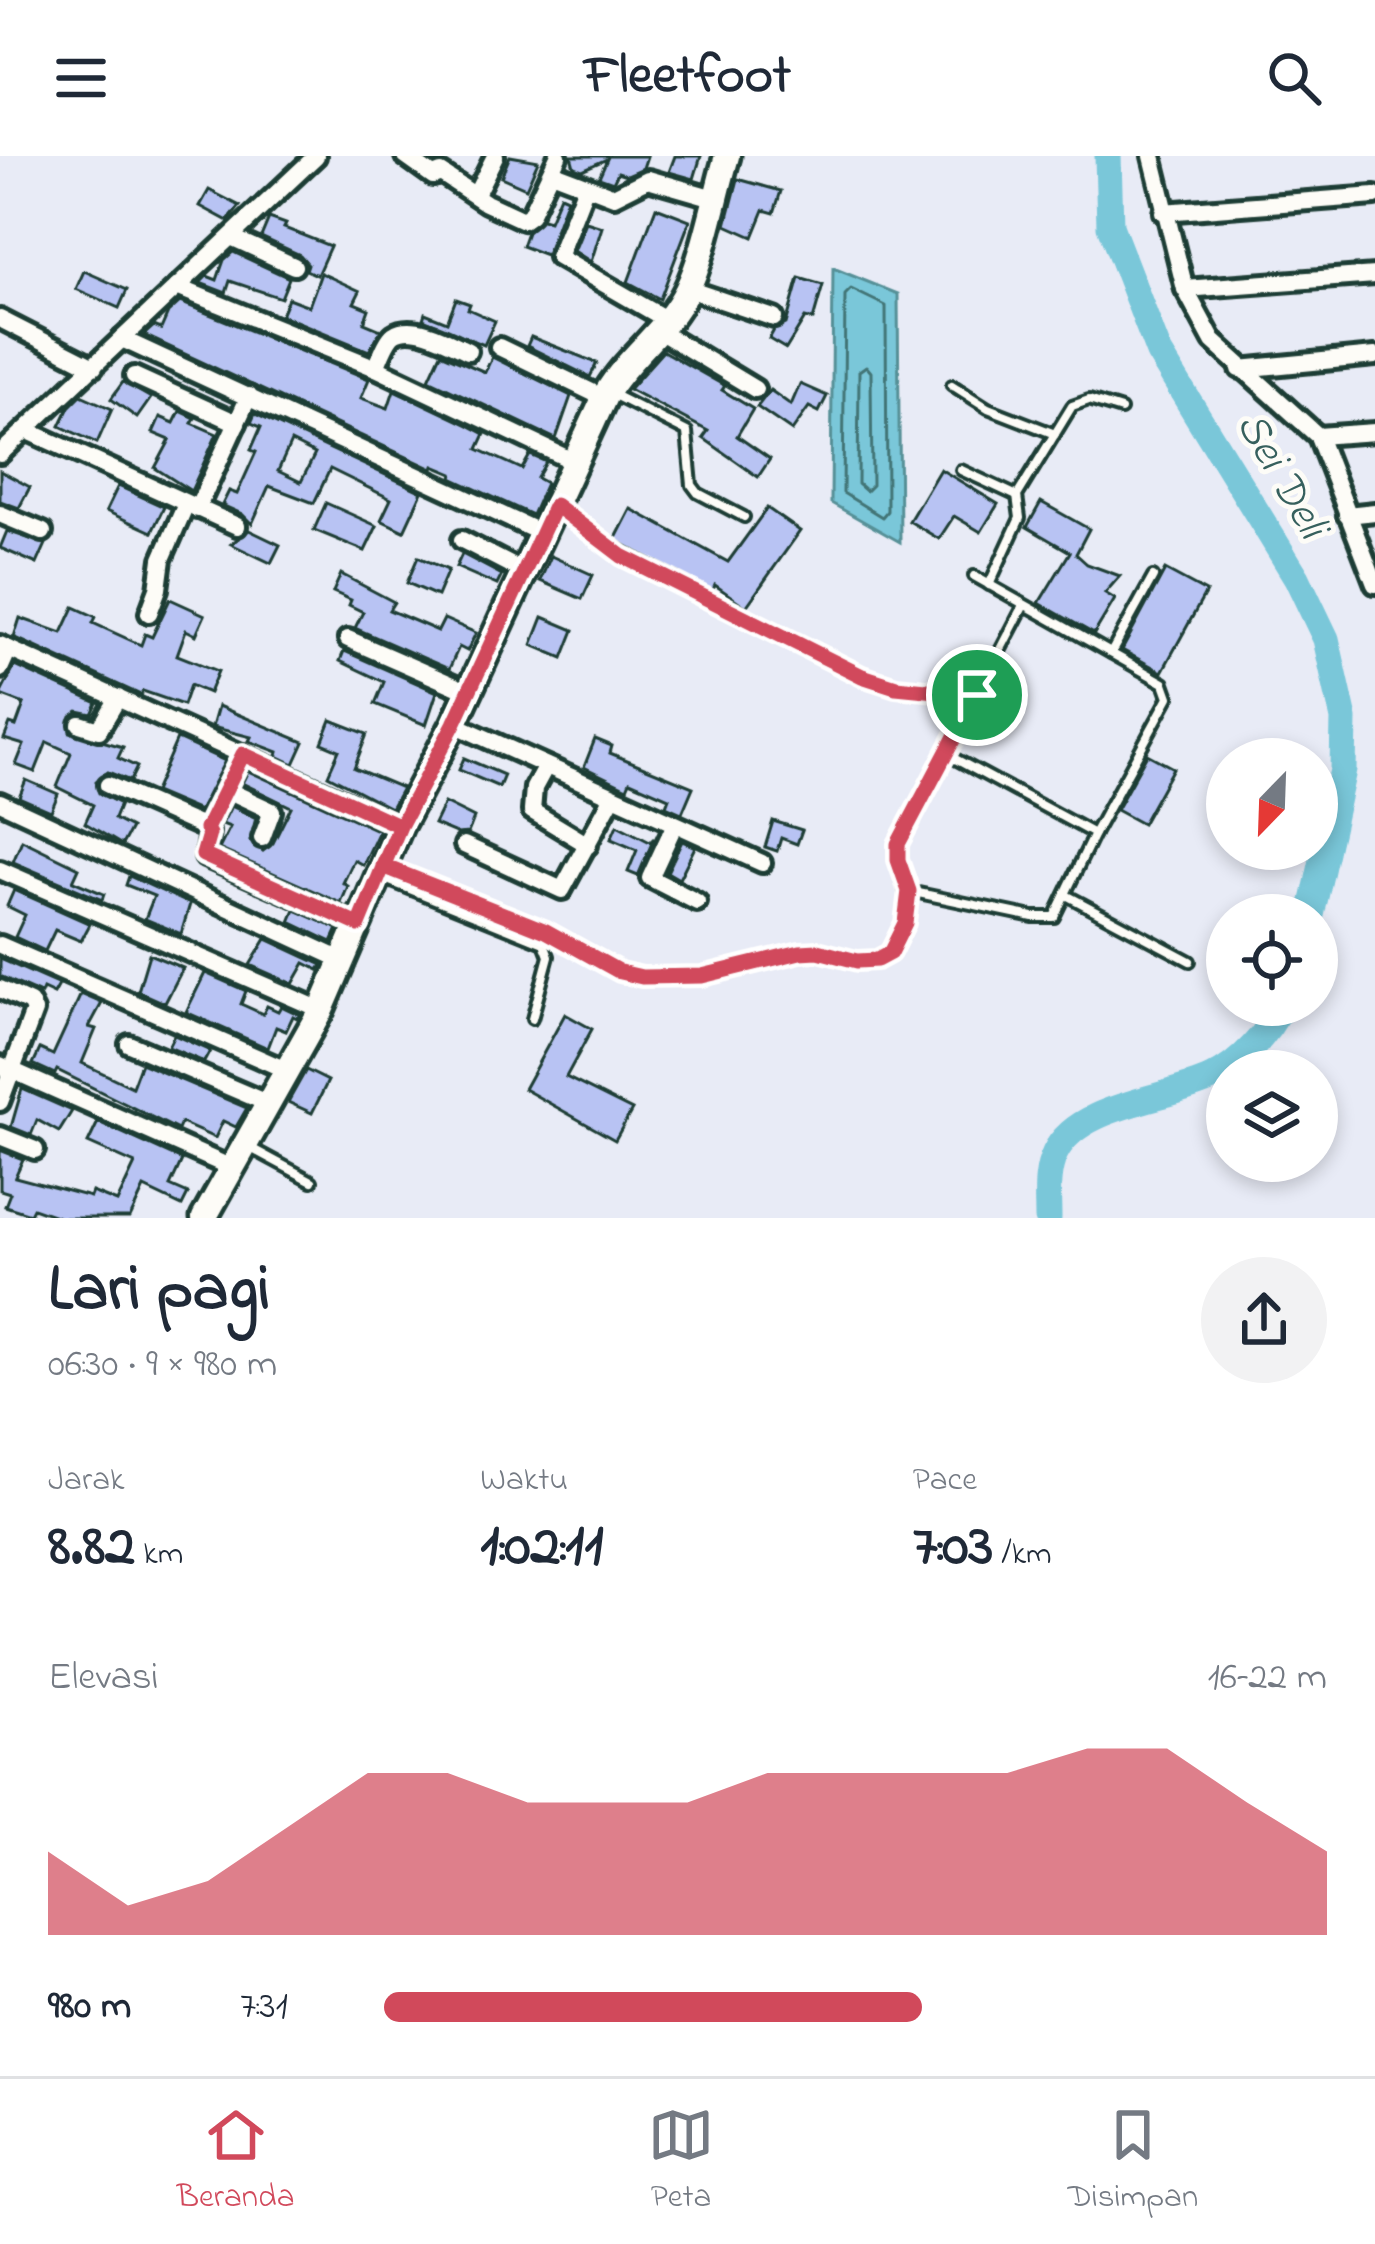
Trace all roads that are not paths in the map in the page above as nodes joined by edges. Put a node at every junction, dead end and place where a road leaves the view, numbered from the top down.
1 (316, 156) edge
2 (405, 156) edge
3 (495, 156) edge
4 (727, 156) edge
5 (1152, 156) edge
6 (555, 164) edge
7 (586, 186) junction
8 (476, 194) junction
9 (1375, 196) edge
10 (714, 198) junction
11 (1163, 212) junction
12 (231, 237) junction
13 (294, 266) dead end
14 (1375, 274) edge
15 (176, 287) junction
16 (688, 289) junction
17 (1185, 290) junction
18 (774, 318) dead end
19 (0, 319) edge
20 (663, 325) junction
21 (122, 339) junction
22 (499, 347) dead end
23 (468, 350) dead end
24 (1375, 356) edge
25 (94, 367) junction
26 (376, 368) junction
27 (1240, 369) junction
28 (134, 376) dead end
29 (952, 385) dead end
30 (755, 389) dead end
31 (606, 395) junction
32 (249, 396) junction
33 (1121, 410) dead end
34 (237, 423) junction
35 (26, 430) junction
36 (1375, 432) edge
37 (1055, 434) junction
38 (1318, 436) junction
39 (0, 454) edge
40 (575, 462) junction
41 (961, 470) dead end
42 (1017, 496) junction
43 (555, 505) junction
44 (191, 507) junction
45 (1375, 512) edge
46 (0, 514) edge
47 (1347, 515) junction
48 (744, 517) dead end
49 (237, 526) dead end
50 (43, 532) dead end
51 (541, 533) junction
52 (462, 540) dead end
53 (522, 571) junction
54 (974, 576) dead end
55 (1153, 578) dead end
56 (1375, 584) edge
57 (989, 585) junction
58 (1024, 604) junction
59 (149, 614) dead end
60 (348, 639) dead end
61 (4, 647) edge
62 (1111, 653) junction
63 (0, 668) edge
64 (469, 692) junction
65 (977, 695) junction
66 (118, 698) junction
67 (80, 724) dead end
68 (454, 724) junction
69 (243, 754) junction
70 (948, 755) junction
71 (546, 766) junction
72 (108, 785) dead end
73 (226, 788) junction
74 (612, 798) junction
75 (0, 802) edge
76 (400, 826) junction
77 (674, 826) junction
78 (206, 829) junction
79 (1094, 834) junction
80 (262, 838) dead end
81 (464, 845) dead end
82 (588, 845) junction
83 (762, 863) dead end
84 (0, 870) edge
85 (381, 872) junction
86 (909, 891) junction
87 (1066, 895) junction
88 (698, 902) dead end
89 (359, 925) junction
90 (0, 945) edge
91 (342, 960) junction
92 (1190, 961) dead end
93 (0, 988) edge
94 (321, 1010) junction
95 (532, 1019) dead end
96 (129, 1044) dead end
97 (7, 1068) edge
98 (286, 1070) junction
99 (0, 1102) edge
100 (269, 1104) junction
101 (0, 1136) edge
102 (245, 1145) junction
103 (34, 1150) dead end
104 (232, 1168) junction
105 (312, 1181) dead end
106 (203, 1218) edge

1 - 12 street
2 - 8 street
3 - 8 street
4 - 10 main road
5 - 11 street
6 - 7 street
6 - 8 street
7 - 10 street
7 - 20 street
9 - 11 street
10 - 16 main road
11 - 17 street
12 - 13 street
12 - 15 street
14 - 17 street
15 - 21 street
15 - 26 street
16 - 18 street
16 - 20 main road
17 - 27 street
19 - 25 street
20 - 30 street
20 - 31 main road
21 - 25 street
21 - 32 street
22 - 31 street
23 - 26 street
24 - 27 street
25 - 35 street
26 - 40 street
27 - 38 street
28 - 34 street
29 - 37 lane
31 - 40 main road
31 - 48 lane
32 - 34 street
32 - 51 street
33 - 37 lane
34 - 44 street
35 - 39 street
35 - 44 street
36 - 38 street
37 - 42 lane
38 - 47 street
40 - 43 main road
41 - 42 lane
42 - 57 lane
43 - 51 main road
43 - 65 lane
44 - 49 street
44 - 59 street
45 - 47 street
46 - 50 street
47 - 56 street
51 - 53 main road
52 - 53 street
53 - 64 main road
54 - 57 lane
55 - 62 lane
57 - 58 lane
58 - 62 lane
58 - 65 lane
60 - 64 street
61 - 63 street
61 - 66 street
62 - 79 lane
64 - 68 main road
65 - 70 lane
66 - 67 street
66 - 69 street
68 - 71 street
68 - 76 main road
69 - 73 street
69 - 76 street
70 - 79 lane
70 - 86 lane
71 - 74 street
71 - 82 street
72 - 78 street
73 - 78 street
73 - 80 street
74 - 77 street
74 - 82 street
75 - 91 street
76 - 85 main road
77 - 83 street
77 - 88 street
78 - 89 street
79 - 87 lane
81 - 82 street
84 - 94 street
85 - 86 lane
85 - 89 main road
85 - 95 lane
86 - 87 lane
87 - 92 lane
89 - 91 main road
90 - 98 street
91 - 94 main road
93 - 97 street
94 - 98 main road
96 - 100 street
97 - 99 street
97 - 104 street
98 - 100 main road
100 - 102 main road
101 - 103 street
102 - 104 main road
102 - 105 lane
104 - 106 main road

